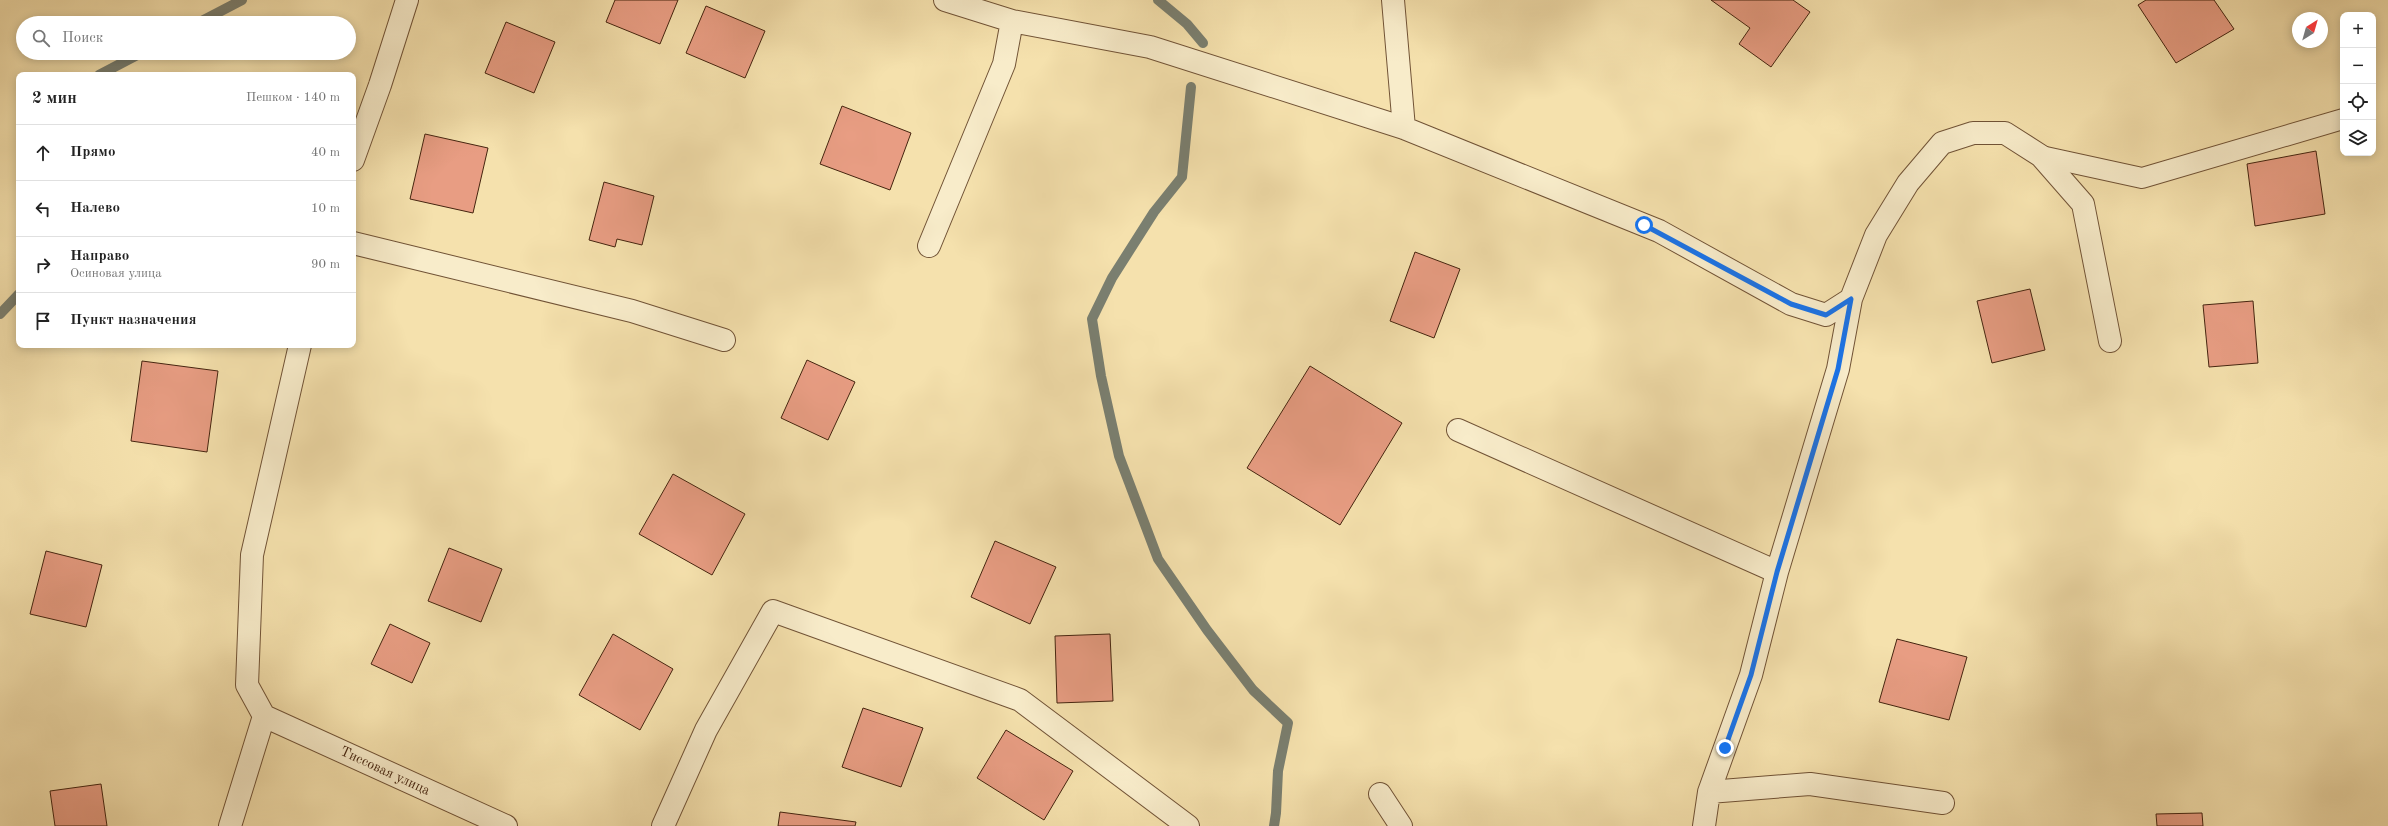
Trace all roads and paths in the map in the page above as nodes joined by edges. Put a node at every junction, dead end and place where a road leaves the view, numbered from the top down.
1 (407, 0) edge
2 (945, 0) edge
3 (1393, 0) edge
4 (1012, 21) junction
5 (2340, 120) edge
6 (1404, 128) junction
7 (356, 152) edge
8 (2041, 156) junction
9 (356, 244) edge
10 (929, 246) dead end
11 (1851, 299) junction
12 (724, 340) dead end
13 (2110, 341) dead end
14 (299, 348) edge
15 (1458, 430) dead end
16 (1777, 572) junction
17 (264, 716) junction
18 (1709, 792) junction
19 (1380, 794) dead end
20 (1944, 803) dead end
21 (230, 826) edge
22 (506, 826) edge
23 (664, 826) edge
24 (1188, 826) edge
25 (1401, 826) edge
26 (1704, 826) edge

1 - 7 street
2 - 4 street
3 - 6 street
4 - 6 street
4 - 10 street
5 - 8 lane
6 - 11 street
8 - 11 street
8 - 13 street
9 - 12 street
11 - 16 street
14 - 17 street
15 - 16 street
16 - 18 street
17 - 21 street
17 - 22 street, Тиссовая улица
18 - 20 street
18 - 26 street
19 - 25 street
23 - 24 street

